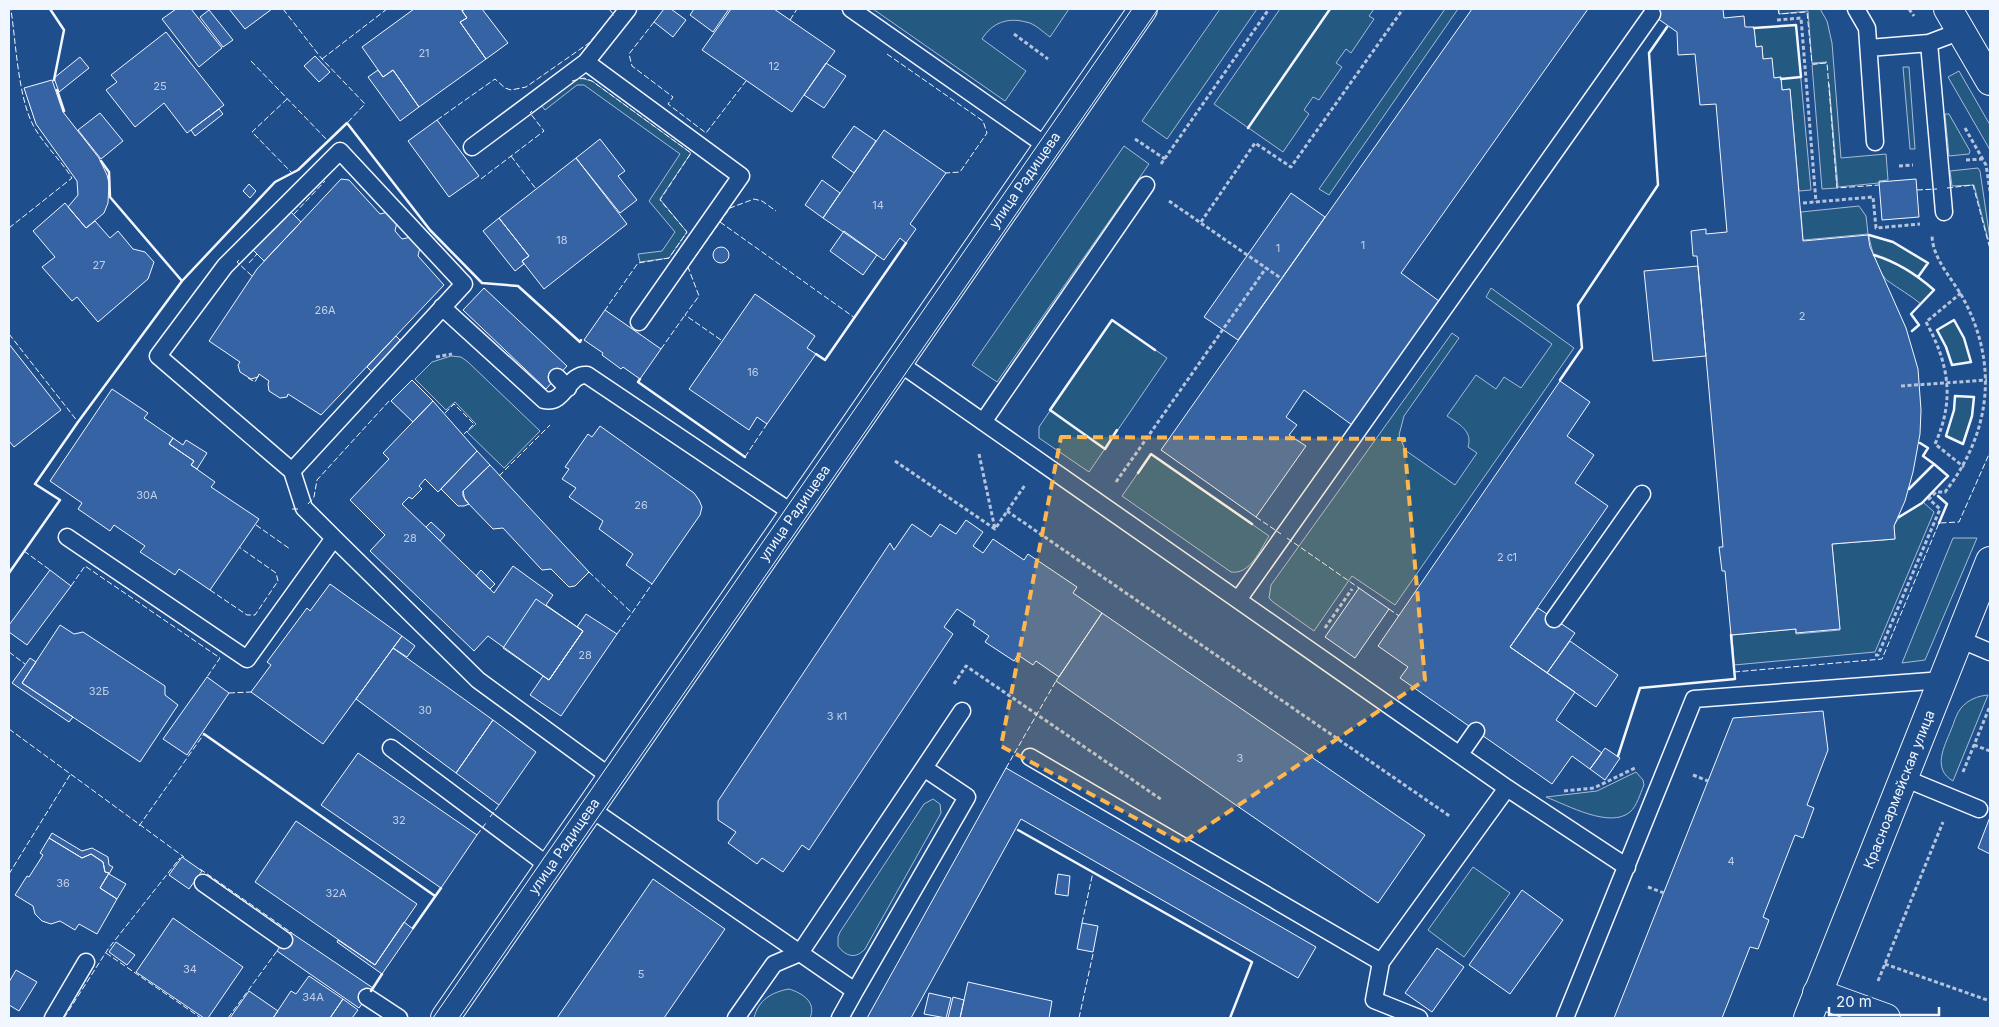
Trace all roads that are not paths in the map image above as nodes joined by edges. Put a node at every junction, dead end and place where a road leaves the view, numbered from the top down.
1 (628, 9) edge
2 (851, 9) edge
3 (1143, 9) edge
4 (1856, 9) edge
5 (1652, 14) dead end
6 (1954, 20) edge
7 (1929, 43) junction
8 (1869, 48) junction
9 (586, 62) junction
10 (1990, 82) edge
11 (1876, 142) dead end
12 (472, 147) dead end
13 (1048, 147) junction
14 (1146, 185) road end
15 (1944, 212) dead end
16 (442, 307) junction
17 (640, 322) dead end
18 (899, 363) junction
19 (983, 422) junction
20 (292, 471) junction
21 (1642, 494) dead end
22 (794, 514) junction
23 (67, 538) dead end
24 (334, 538) junction
25 (1990, 561) edge
26 (1238, 600) junction
27 (1554, 619) dead end
28 (1959, 640) junction
29 (1990, 652) edge
30 (1943, 680) junction
31 (962, 711) dead end
32 (1476, 731) dead end
33 (390, 748) dead end
34 (1460, 754) junction
35 (1030, 757) dead end
36 (924, 768) junction
37 (612, 778) junction
38 (1904, 778) junction
39 (1507, 788) junction
40 (591, 809) junction
41 (1979, 809) dead end
42 (550, 867) junction
43 (1628, 867) junction
44 (203, 883) dead end
45 (284, 940) dead end
46 (800, 953) junction
47 (86, 962) dead end
48 (1381, 962) junction
49 (855, 991) junction
50 (1818, 993) junction
51 (367, 997) dead end
52 (53, 1018) edge
53 (399, 1018) edge
54 (445, 1018) edge
55 (736, 1018) edge
56 (840, 1018) edge
57 (1419, 1018) edge
58 (1565, 1018) edge
59 (1808, 1018) edge
60 (1886, 1018) edge

1 - 9 lane
2 - 13 lane
3 - 13 street, улица Радищева
4 - 8 lane
5 - 26 lane
6 - 7 lane
6 - 10 street
7 - 8 lane
7 - 15 lane
8 - 11 lane
9 - 12 lane
9 - 17 lane
13 - 18 street, улица Радищева
14 - 19 lane
16 - 20 lane
16 - 20 lane
16 - 22 lane
18 - 19 lane
18 - 22 street, улица Радищева
19 - 26 lane
20 - 24 lane
21 - 27 lane
22 - 37 street, улица Радищева
23 - 24 lane
24 - 37 lane
25 - 28 street, Красноармейская улица
26 - 34 lane
28 - 29 lane
28 - 30 street, Красноармейская улица
30 - 38 street, Красноармейская улица
30 - 43 lane
31 - 36 lane
32 - 34 lane
33 - 42 lane
34 - 39 lane
35 - 48 lane
36 - 46 lane
36 - 49 lane
37 - 40 street, улица Радищева
38 - 41 lane
38 - 50 street, Красноармейская улица
39 - 43 lane
39 - 48 lane
40 - 42 street, улица Радищева
40 - 46 lane
42 - 54 street, улица Радищева
43 - 58 lane
44 - 45 lane
46 - 49 lane
46 - 55 lane
47 - 52 lane
48 - 57 lane
49 - 56 lane
50 - 59 street, Красноармейская улица
50 - 60 street
51 - 53 lane

